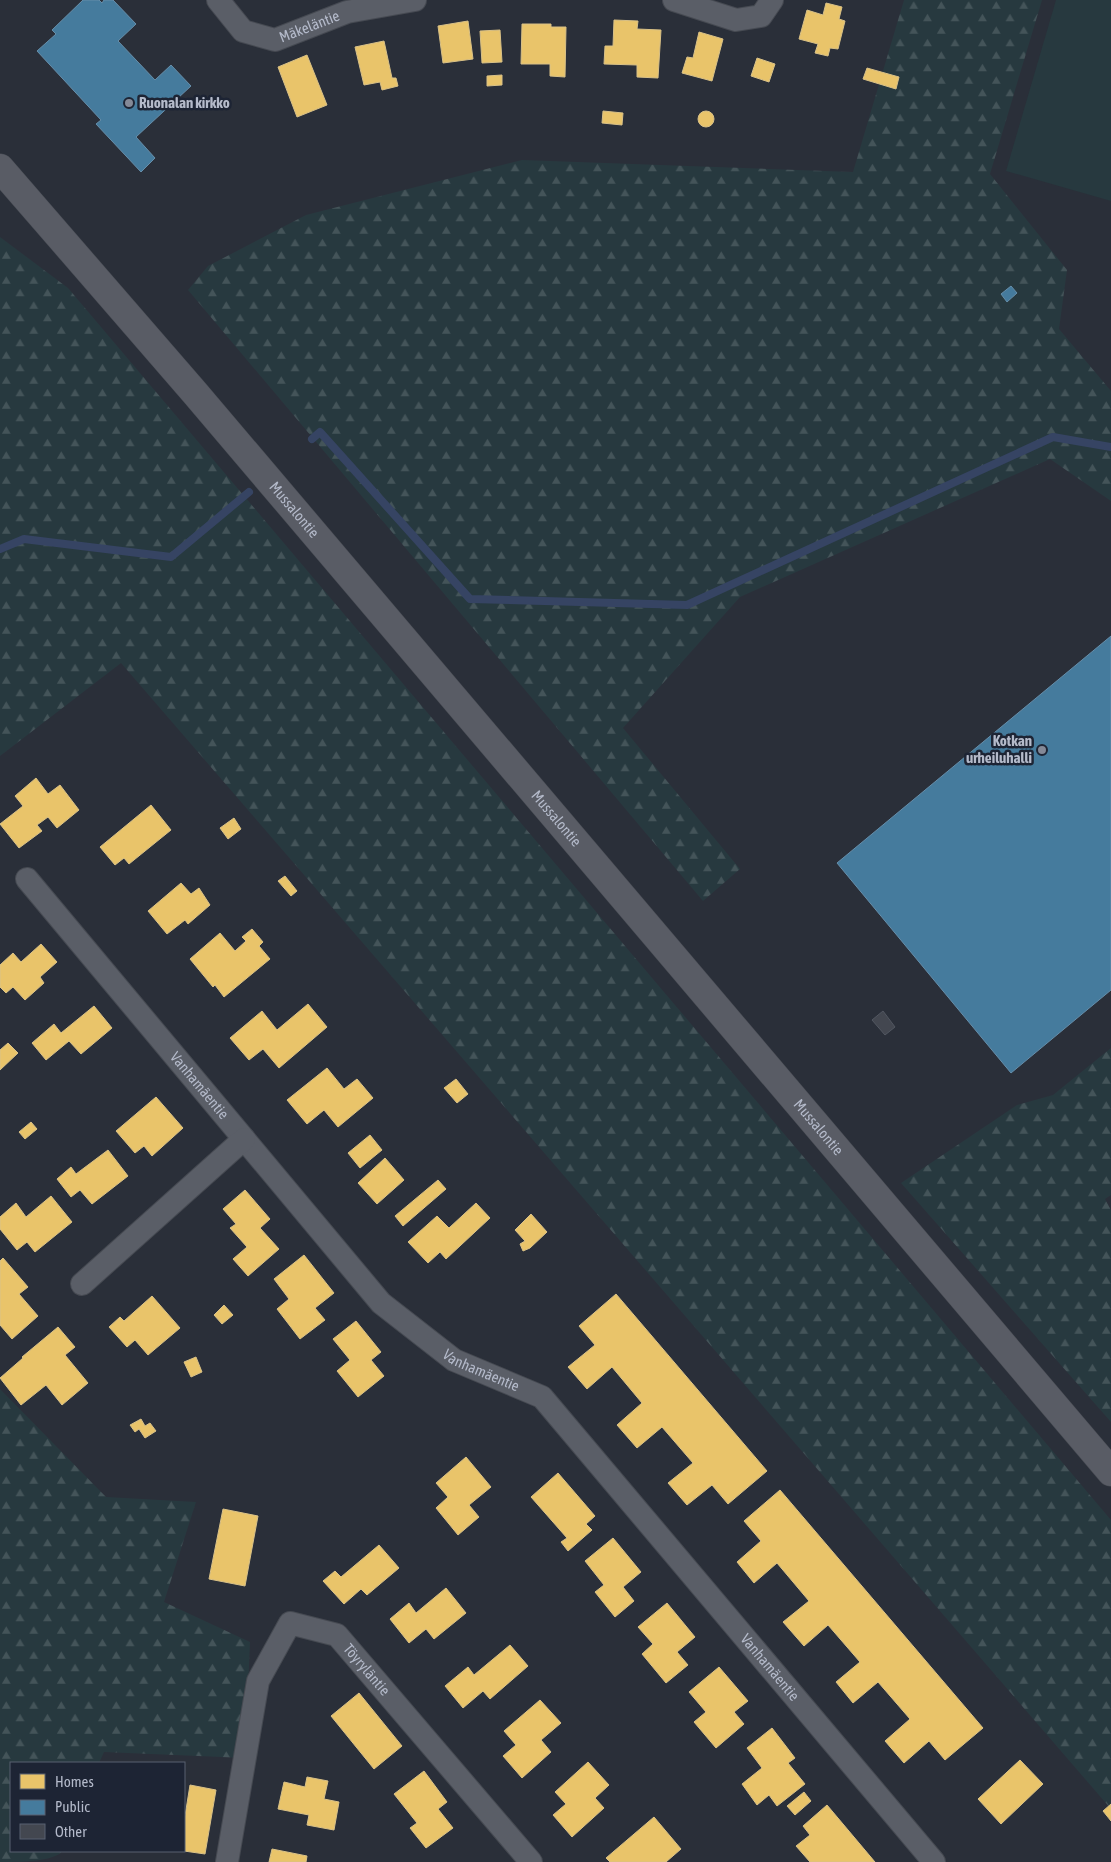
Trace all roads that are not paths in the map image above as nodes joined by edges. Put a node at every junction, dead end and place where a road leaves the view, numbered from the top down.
1 (218, 0) edge
2 (415, 0) edge
3 (674, 0) edge
4 (772, 0) edge
5 (0, 168) edge
6 (27, 879) dead end
7 (244, 1139) junction
8 (82, 1284) dead end
9 (1111, 1472) edge
10 (227, 1862) edge
11 (531, 1862) edge
12 (934, 1862) edge

1 - 2 street, Mäkeläntie
3 - 4 street
5 - 9 main road, Mussalontie
6 - 7 street, Vanhamäentie
7 - 8 street
7 - 12 street, Vanhamäentie
10 - 11 street, Töyryläntie

